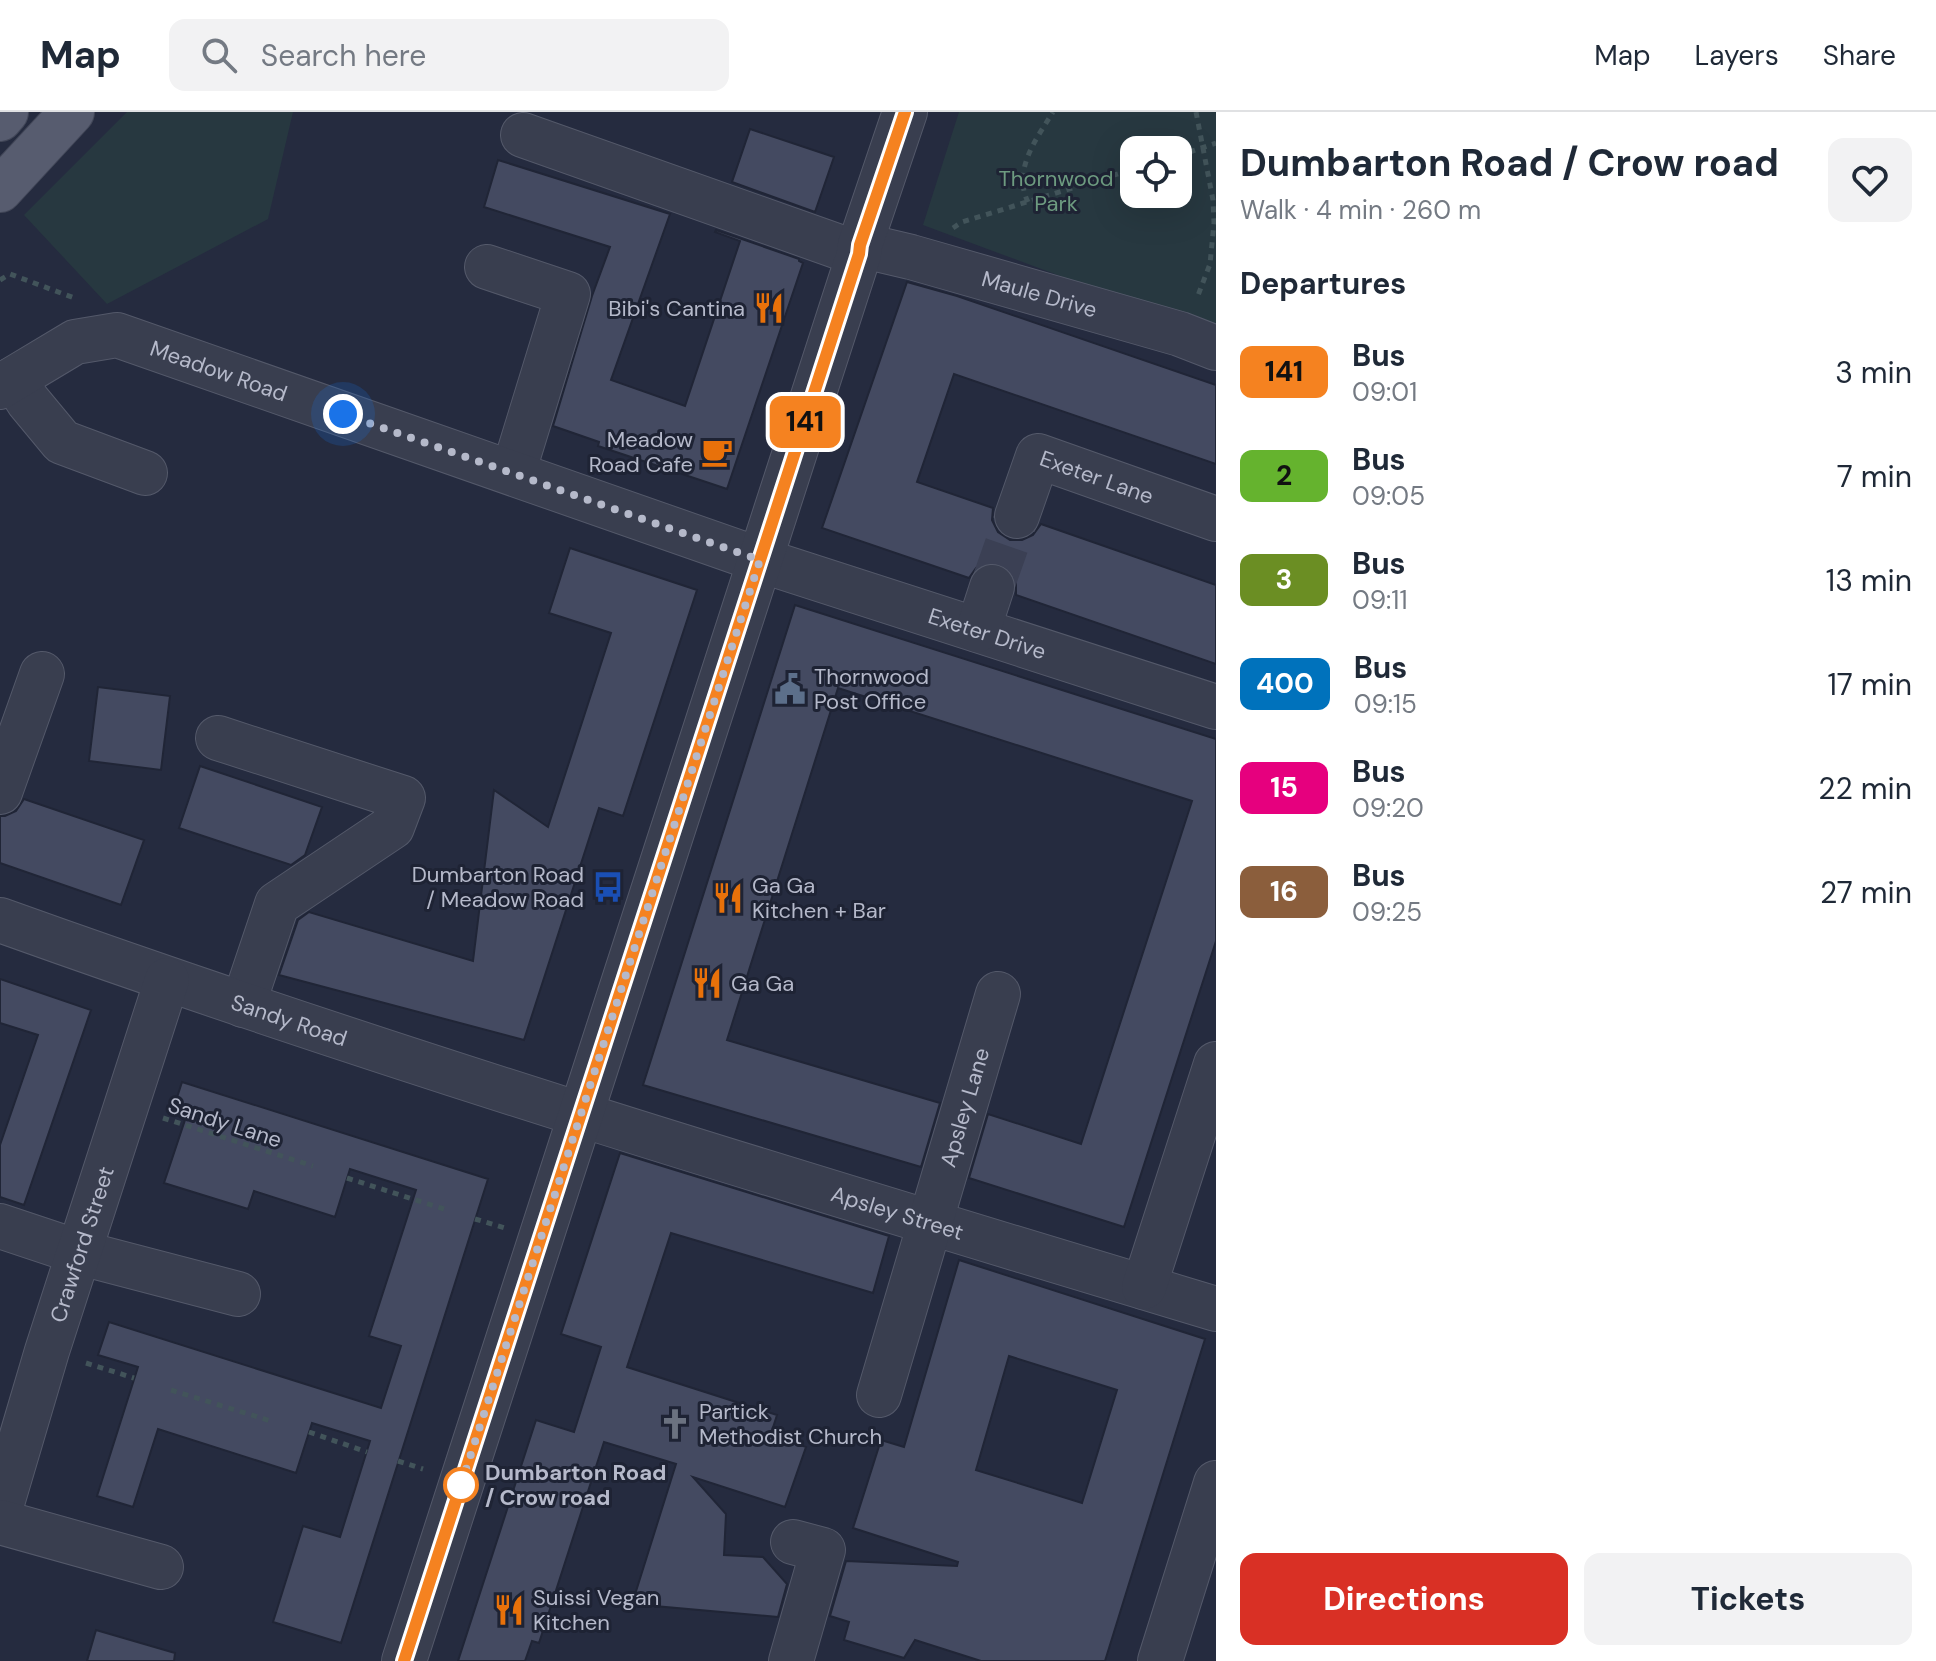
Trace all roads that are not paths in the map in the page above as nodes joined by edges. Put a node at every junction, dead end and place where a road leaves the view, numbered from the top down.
1 (6, 112) edge
2 (72, 112) edge
3 (905, 112) edge
4 (0, 119) edge
5 (523, 135) dead end
6 (0, 190) edge
7 (860, 250) junction
8 (487, 267) dead end
9 (1198, 341) edge
10 (7, 383) edge
11 (145, 473) dead end
12 (513, 473) junction
13 (1017, 516) tunnel mouth
14 (1216, 519) edge
15 (760, 560) junction
16 (992, 587) tunnel mouth
17 (978, 630) junction
18 (42, 674) dead end
19 (1216, 707) edge
20 (218, 738) dead end
21 (0, 792) edge
22 (0, 920) edge
23 (167, 980) junction
24 (998, 994) dead end
25 (243, 1005) junction
26 (1216, 1064) edge
27 (580, 1116) junction
28 (931, 1222) junction
29 (0, 1226) edge
30 (81, 1253) junction
31 (1144, 1287) junction
32 (238, 1294) dead end
33 (1216, 1309) edge
34 (879, 1395) dead end
35 (1216, 1483) edge
36 (0, 1510) edge
37 (0, 1522) edge
38 (793, 1542) dead end
39 (161, 1567) dead end
40 (404, 1661) edge
41 (791, 1661) edge
42 (1160, 1661) edge

1 - 4 main road
2 - 6 main road
3 - 7 street
5 - 7 street, Maule Drive
7 - 9 street, Maule Drive
7 - 15 street
8 - 12 street
10 - 11 street
10 - 12 street, Meadow Road
12 - 15 street, Meadow Road
13 - 14 street, Exeter Lane
15 - 17 street, Exeter Drive
15 - 27 street
16 - 17 street
17 - 19 street, Exeter Drive
18 - 21 street
20 - 25 street
22 - 23 street, Sandy Road
23 - 25 street, Sandy Road
23 - 30 street, Crawford Street
24 - 28 street, Apsley Lane
25 - 27 street, Sandy Road
26 - 31 street
27 - 28 street, Apsley Street
27 - 40 street
28 - 31 street, Apsley Street
28 - 34 street, Apsley Lane
29 - 30 street
30 - 32 street
30 - 36 street, Crawford Street
31 - 33 street, Apsley Street
35 - 42 street
37 - 39 street
38 - 41 street

